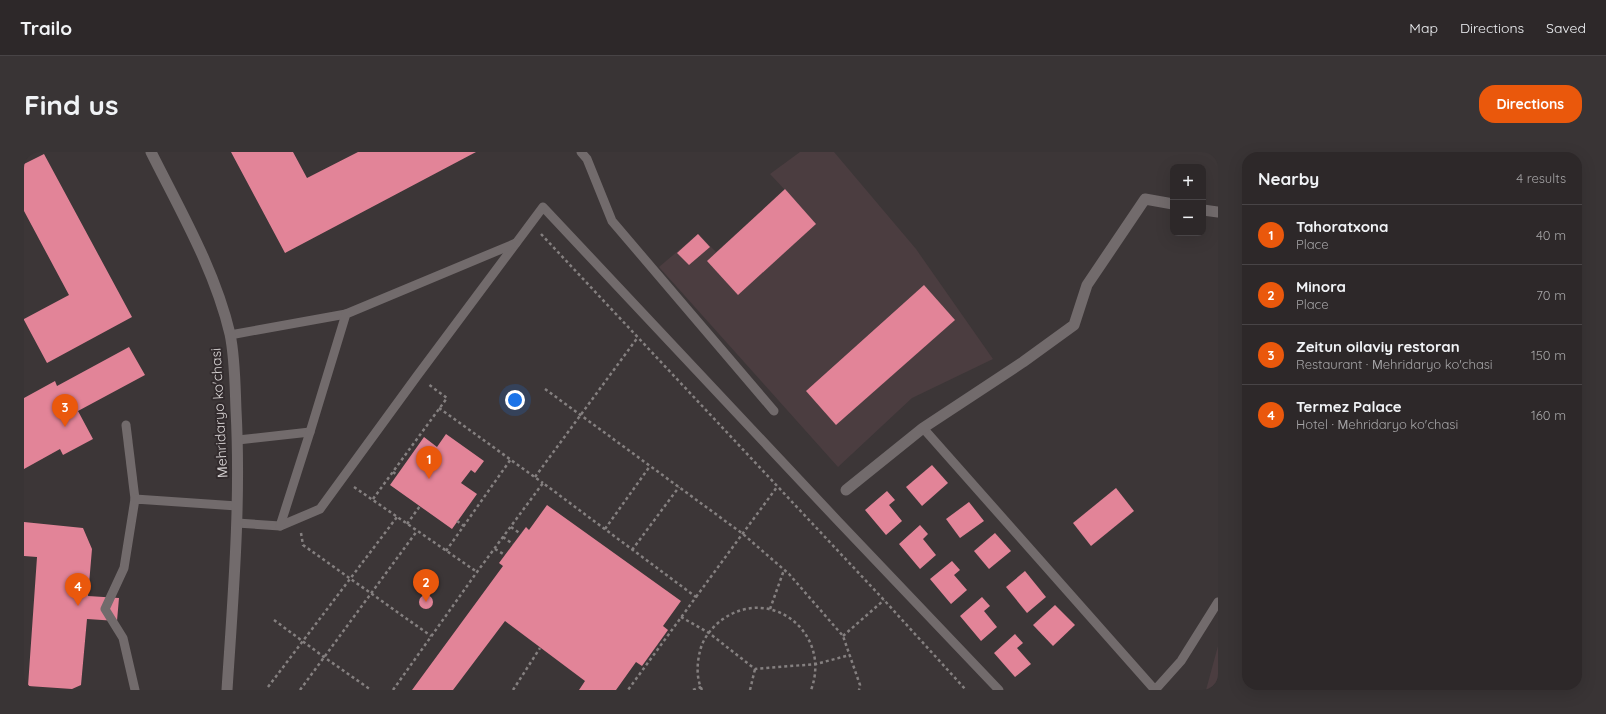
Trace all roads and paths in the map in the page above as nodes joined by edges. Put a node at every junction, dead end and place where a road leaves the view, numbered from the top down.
1 (151, 152) edge
2 (581, 152) edge
3 (1170, 203) edge
4 (1206, 210) edge
5 (1218, 212) edge
6 (531, 224) junction
7 (517, 242) junction
8 (346, 314) junction
9 (230, 335) junction
10 (638, 337) junction
11 (417, 376) junction
12 (545, 389) dead end
13 (439, 408) junction
14 (774, 411) dead end
15 (580, 415) junction
16 (126, 425) dead end
17 (923, 428) junction
18 (310, 432) junction
19 (238, 440) junction
20 (510, 459) junction
21 (650, 466) junction
22 (393, 472) junction
23 (397, 475) dead end
24 (535, 477) junction
25 (341, 479) junction
26 (543, 483) junction
27 (777, 486) junction
28 (679, 487) junction
29 (846, 490) dead end
30 (135, 498) junction
31 (374, 499) junction
32 (237, 506) junction
33 (420, 506) dead end
34 (397, 517) junction
35 (298, 518) junction
36 (457, 521) dead end
37 (237, 523) junction
38 (407, 524) junction
39 (280, 526) junction
40 (464, 526) junction
41 (511, 527) junction
42 (605, 529) junction
43 (417, 531) junction
44 (521, 534) dead end
45 (743, 534) junction
46 (503, 537) junction
47 (513, 544) dead end
48 (495, 549) junction
49 (632, 550) junction
50 (446, 551) junction
51 (505, 555) dead end
52 (784, 570) junction
53 (477, 572) junction
54 (350, 578) junction
55 (371, 593) junction
56 (696, 597) junction
57 (884, 600) junction
58 (1218, 602) edge
59 (770, 610) junction
60 (681, 617) junction
61 (274, 620) dead end
62 (708, 633) junction
63 (431, 636) junction
64 (843, 636) junction
65 (303, 641) junction
66 (540, 648) dead end
67 (850, 655) junction
68 (324, 657) junction
69 (816, 664) junction
70 (755, 669) junction
71 (268, 687) dead end
72 (701, 688) edge
73 (135, 690) edge
74 (227, 690) edge
75 (300, 690) edge
76 (371, 690) edge
77 (393, 690) edge
78 (513, 690) edge
79 (628, 690) edge
80 (693, 690) edge
81 (750, 690) edge
82 (811, 690) edge
83 (858, 690) edge
84 (966, 690) edge
85 (1000, 690) edge
86 (1155, 690) edge

1 - 9 main road, Мehridaryo ko'chasi
2 - 14 lane
3 - 17 main road
4 - 5 main road
6 - 7 lane
6 - 10 path
6 - 85 lane
7 - 8 lane
7 - 11 lane
8 - 9 lane
8 - 18 lane
9 - 19 main road, Мehridaryo ko'chasi
10 - 15 path
10 - 27 path
11 - 13 path
11 - 25 lane
12 - 15 path
13 - 20 path
13 - 22 path
15 - 21 path
15 - 24 path
16 - 30 lane
17 - 29 main road
17 - 86 lane
18 - 19 lane
18 - 39 lane
19 - 32 main road, Мehridaryo ko'chasi
20 - 24 path
20 - 40 path
21 - 28 path
21 - 42 path
22 - 23 path
22 - 31 path
24 - 26 path
25 - 31 path
25 - 35 lane
26 - 41 path
26 - 42 path
27 - 45 path
27 - 57 path
28 - 45 path
28 - 49 path
30 - 32 lane
30 - 73 lane
31 - 34 path
32 - 37 main road, Мehridaryo ko'chasi
33 - 38 path
34 - 38 path
34 - 54 path
35 - 39 lane
35 - 54 path
36 - 40 path
37 - 39 lane
37 - 74 main road, Мehridaryo ko'chasi
38 - 43 path
40 - 50 path
41 - 44 path
41 - 46 path
42 - 49 path
43 - 50 path
43 - 55 path
45 - 52 path
45 - 56 path
46 - 47 path
46 - 48 path
48 - 51 path
48 - 53 path
49 - 56 path
50 - 53 path
52 - 59 path
52 - 64 path
53 - 63 path
54 - 55 path
54 - 65 path
55 - 63 path
55 - 68 path
56 - 60 path
57 - 64 path
57 - 84 path
58 - 86 lane
59 - 62 path
59 - 69 path
60 - 62 path
60 - 79 path
61 - 65 path
62 - 70 path
62 - 72 path
63 - 77 path
64 - 67 path
65 - 68 path
65 - 71 path
66 - 78 path
67 - 69 path
67 - 83 path
68 - 75 path
68 - 76 path
69 - 70 path
69 - 82 path
70 - 81 path
72 - 80 path

